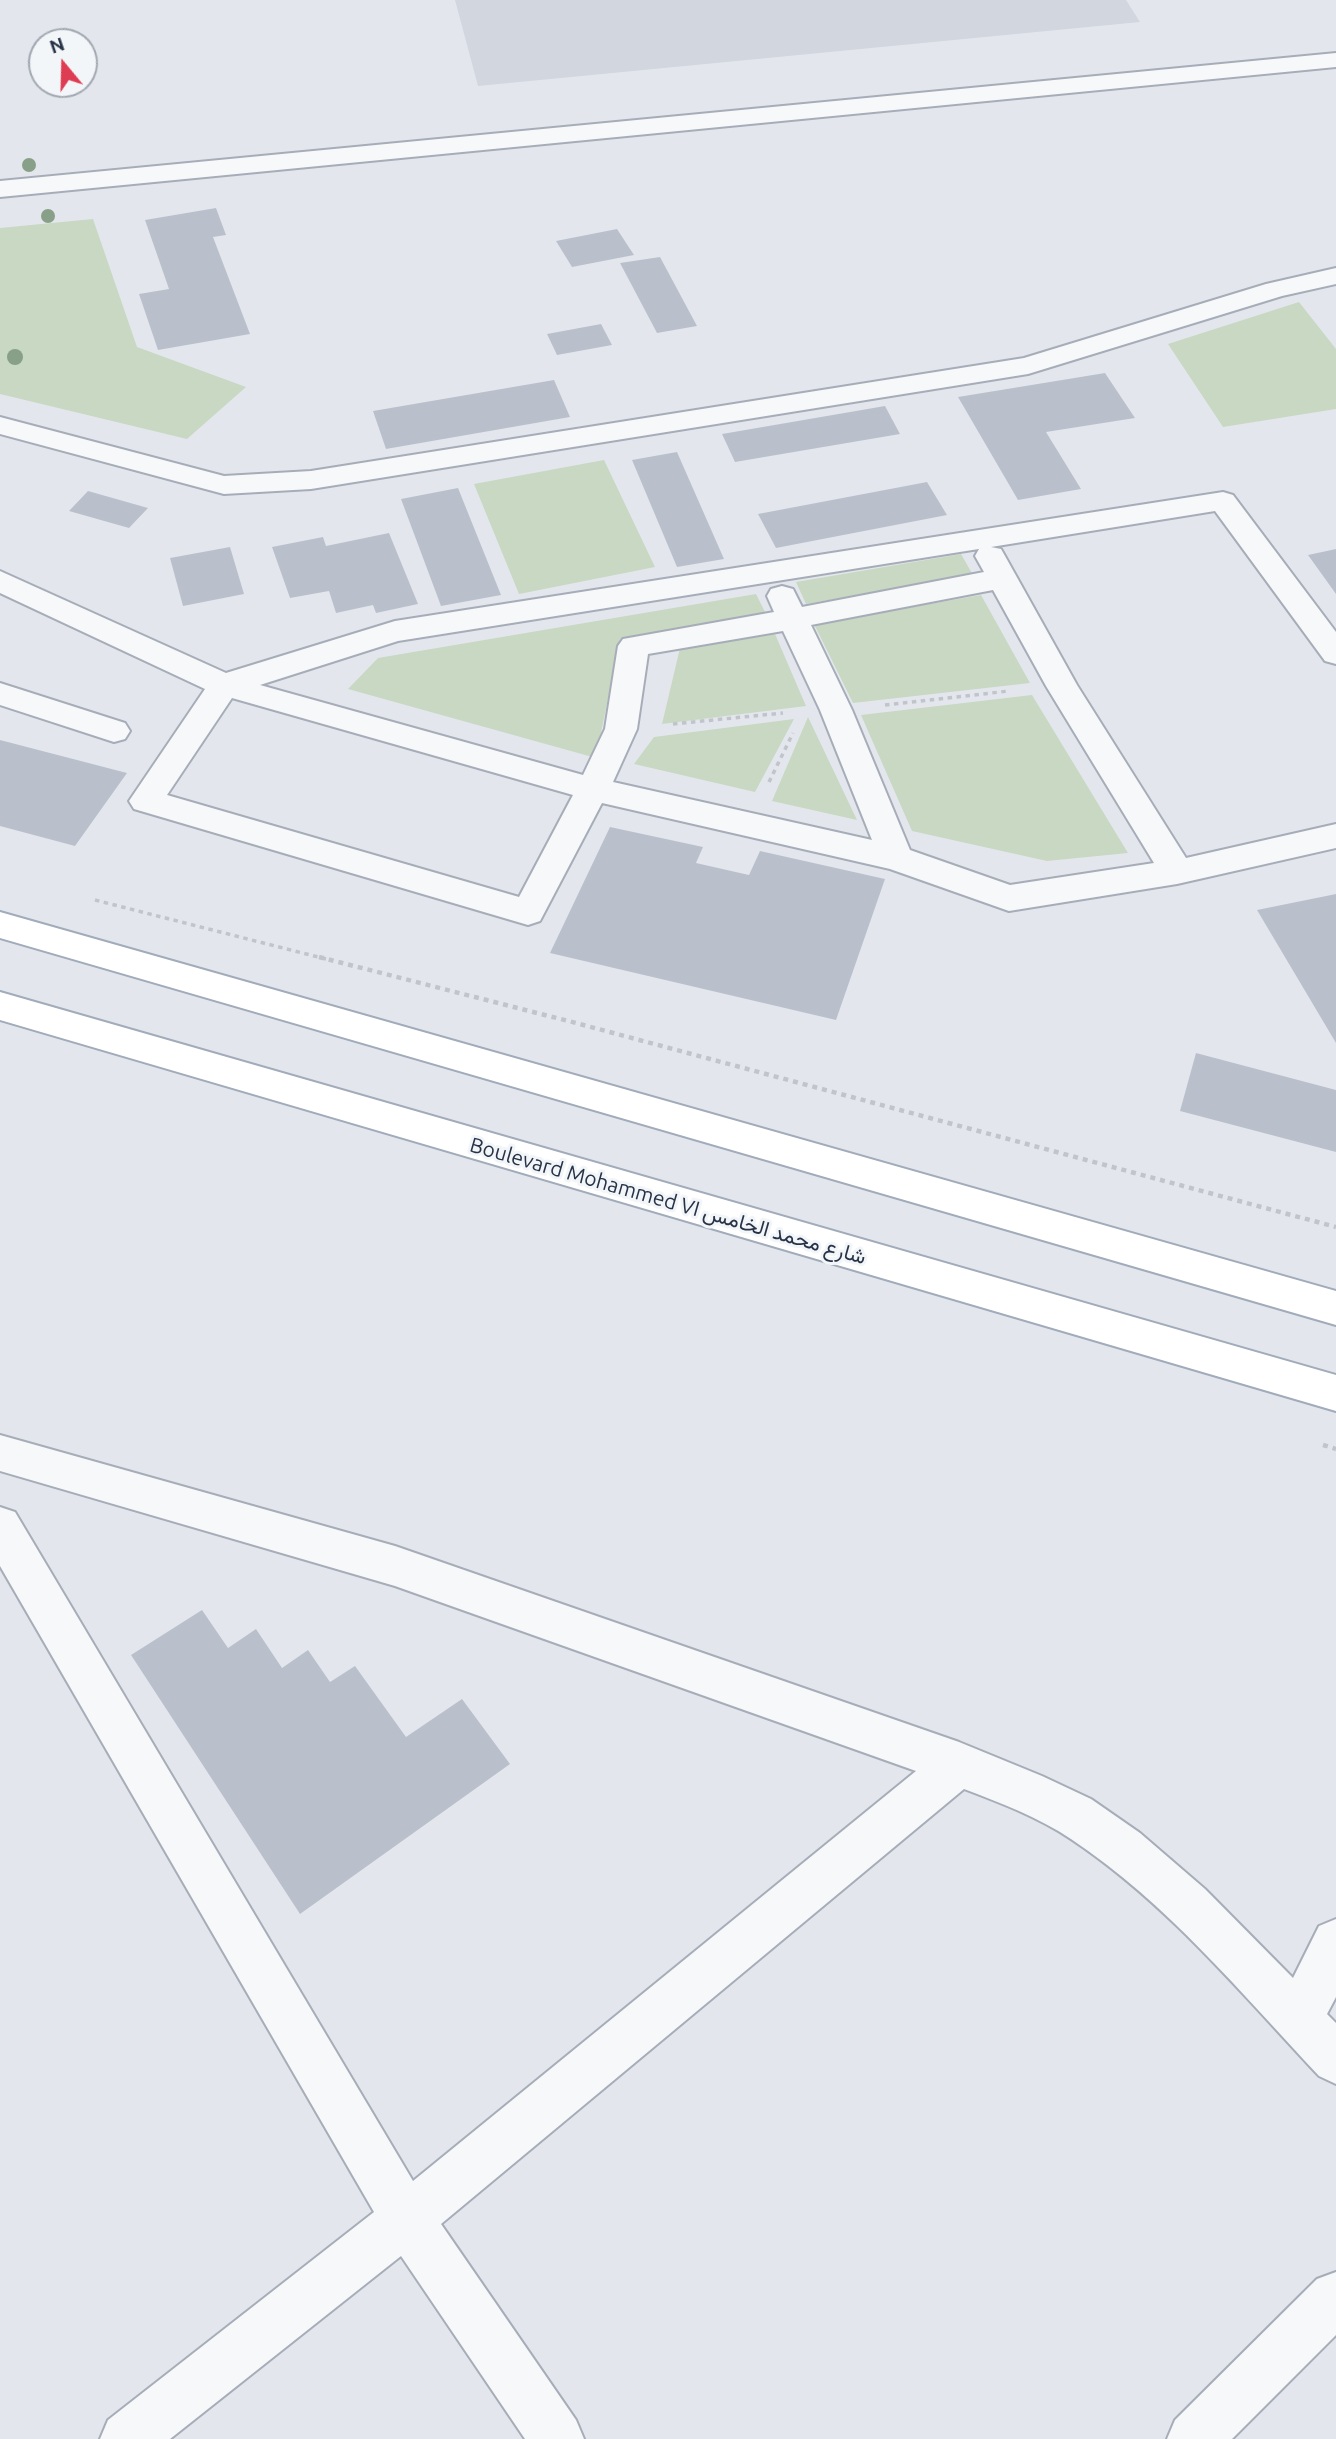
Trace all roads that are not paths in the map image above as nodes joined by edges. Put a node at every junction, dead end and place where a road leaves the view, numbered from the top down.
1 (1336, 60) edge
2 (0, 189) edge
3 (1336, 276) edge
4 (0, 425) edge
5 (980, 539) junction
6 (771, 572) junction
7 (1003, 578) junction
8 (0, 581) edge
9 (792, 620) junction
10 (1336, 654) edge
11 (224, 685) junction
12 (0, 694) edge
13 (114, 731) dead end
14 (593, 789) junction
15 (1336, 836) edge
16 (896, 858) junction
17 (1177, 872) junction
18 (0, 925) edge
19 (0, 1006) edge
20 (1336, 1308) edge
21 (1336, 1393) edge
22 (0, 1453) edge
23 (0, 1526) edge
24 (959, 1764) junction
25 (1336, 1943) edge
26 (1298, 2019) junction
27 (1336, 2059) edge
28 (407, 2219) junction
29 (1336, 2298) edge
30 (127, 2439) edge
31 (557, 2439) edge
32 (1194, 2439) edge

1 - 2 street
3 - 4 street
5 - 6 street
5 - 7 street
5 - 10 street
6 - 9 street
6 - 11 street
7 - 9 street
7 - 17 street
8 - 11 street
9 - 14 street
9 - 16 street
11 - 14 street
11 - 14 street
12 - 13 street
14 - 16 street
15 - 17 street
16 - 17 street
18 - 20 main road
19 - 21 main road, Boulevard Mohammed VI شارع محمد الخامس
22 - 24 street
23 - 28 street
24 - 26 street
24 - 28 street
25 - 26 street
26 - 27 street
28 - 30 street
28 - 31 street
29 - 32 street

